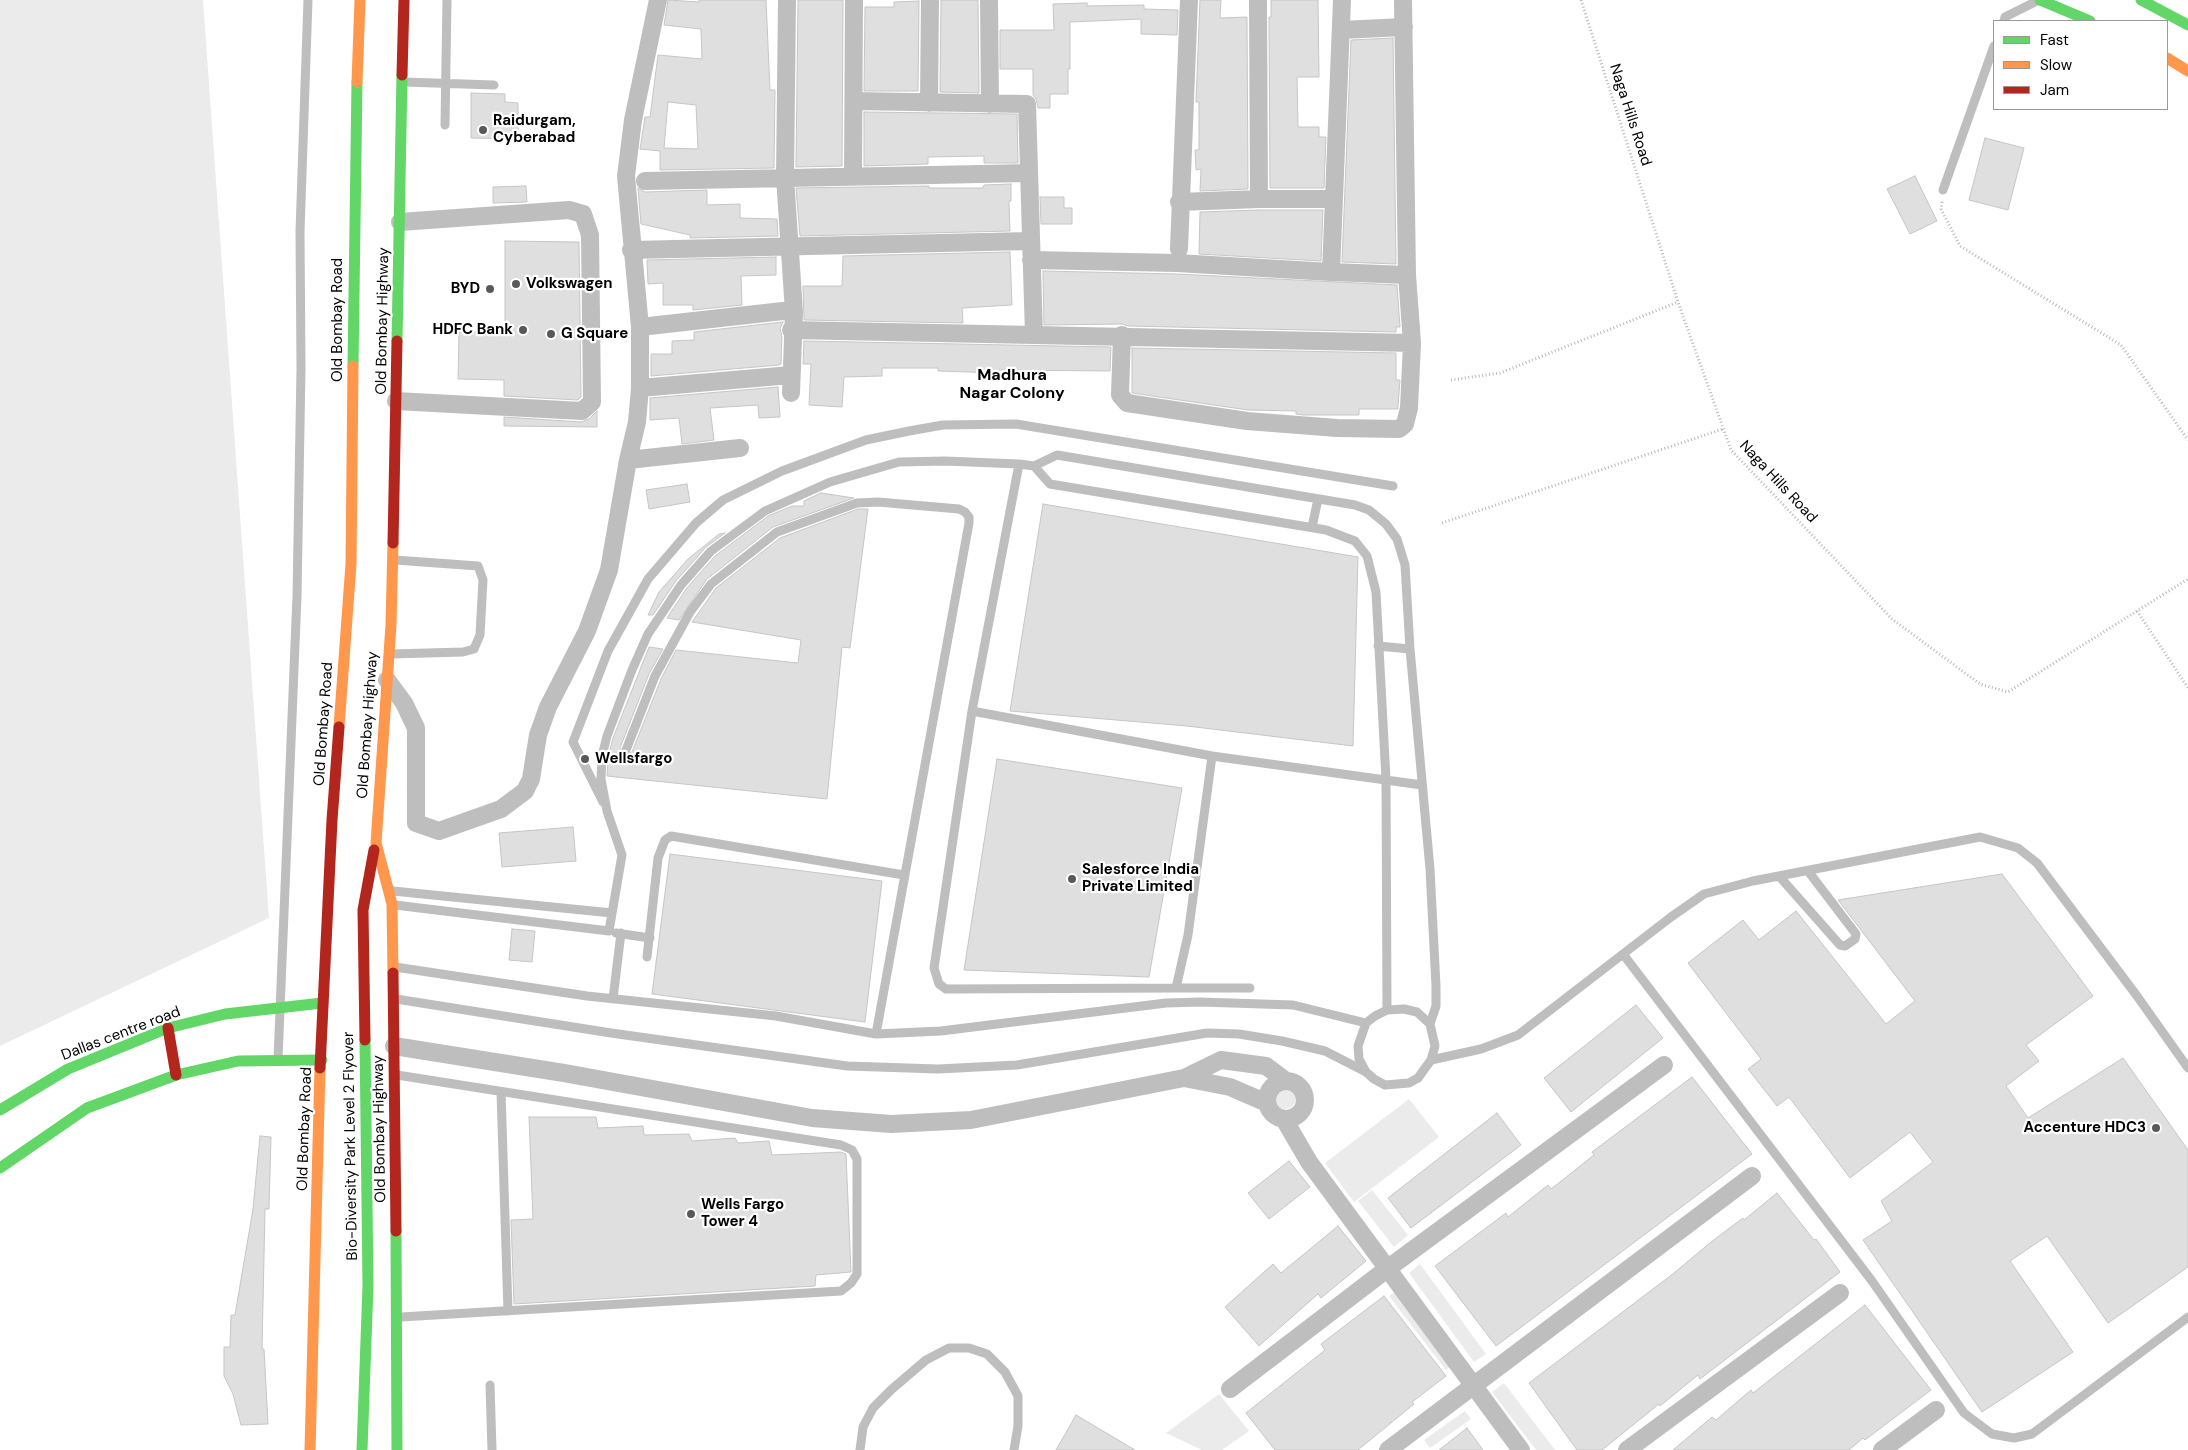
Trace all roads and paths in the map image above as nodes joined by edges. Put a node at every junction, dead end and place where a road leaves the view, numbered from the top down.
1 (308, 0) edge
2 (360, 0) edge
3 (404, 0) edge
4 (447, 0) edge
5 (658, 0) edge
6 (787, 0) edge
7 (854, 0) edge
8 (930, 0) edge
9 (989, 0) edge
10 (1189, 0) edge
11 (1258, 0) edge
12 (1342, 0) edge
13 (1403, 0) edge
14 (1581, 0) edge
15 (2040, 0) edge
16 (2141, 0) edge
17 (2004, 20) edge
18 (2088, 20) edge
19 (2188, 25) edge
20 (1404, 27) junction
21 (1341, 30) junction
22 (1993, 49) edge
23 (2168, 59) edge
24 (2188, 71) edge
25 (404, 82) junction
26 (446, 83) junction
27 (494, 84) dead end
28 (854, 101) junction
29 (929, 103) junction
30 (990, 104) junction
31 (445, 125) dead end
32 (1028, 173) junction
33 (853, 175) junction
34 (785, 177) junction
35 (646, 181) dead end
36 (1943, 190) joint
37 (1333, 199) junction
38 (1259, 200) junction
39 (1179, 202) junction
40 (400, 222) junction
41 (1030, 241) junction
42 (789, 247) junction
43 (1179, 249) dead end
44 (631, 250) junction
45 (1031, 260) junction
46 (1331, 272) junction
47 (1407, 274) junction
48 (1678, 302) junction
49 (794, 312) junction
50 (640, 327) junction
51 (792, 330) junction
52 (1034, 334) junction
53 (1122, 336) junction
54 (1412, 343) junction
55 (1451, 380) dead end
56 (640, 388) junction
57 (396, 401) junction
58 (1723, 429) junction
59 (2188, 440) edge
60 (740, 448) dead end
61 (628, 460) junction
62 (1019, 464) junction
63 (1034, 466) junction
64 (1393, 486) dead end
65 (1318, 499) junction
66 (1442, 523) dead end
67 (1312, 527) junction
68 (392, 560) junction
69 (2188, 579) edge
70 (2137, 611) junction
71 (1378, 646) junction
72 (1410, 649) junction
73 (389, 654) junction
74 (387, 680) junction
75 (2188, 688) edge
76 (972, 711) junction
77 (626, 750) dead end
78 (1212, 756) junction
79 (1386, 779) junction
80 (1422, 785) junction
81 (607, 811) junction
82 (376, 843) junction
83 (1808, 871) junction
84 (904, 875) junction
85 (1779, 876) junction
86 (388, 891) junction
87 (392, 904) junction
88 (612, 913) junction
89 (609, 931) junction
90 (622, 933) junction
91 (650, 938) junction
92 (1623, 954) junction
93 (647, 957) dead end
94 (392, 967) junction
95 (1176, 988) junction
96 (1250, 988) dead end
97 (393, 999) junction
98 (614, 999) junction
99 (322, 1003) junction
100 (280, 1008) junction
101 (1387, 1010) junction
102 (1366, 1023) junction
103 (1430, 1024) junction
104 (168, 1028) junction
105 (876, 1034) junction
106 (394, 1046) junction
107 (278, 1060) junction
108 (322, 1060) junction
109 (1431, 1060) junction
110 (1664, 1065) dead end
111 (2188, 1068) edge
112 (1366, 1072) junction
113 (394, 1074) junction
114 (176, 1075) junction
115 (1184, 1078) junction
116 (1286, 1081) junction
117 (501, 1092) junction
118 (1267, 1103) junction
119 (0, 1110) edge
120 (1284, 1119) junction
121 (0, 1168) edge
122 (1752, 1176) dead end
123 (1386, 1269) junction
124 (1840, 1293) dead end
125 (508, 1310) junction
126 (398, 1317) junction
127 (2188, 1317) edge
128 (490, 1385) dead end
129 (1473, 1386) junction
130 (1230, 1389) dead end
131 (1936, 1410) dead end
132 (310, 1450) edge
133 (362, 1450) edge
134 (396, 1450) edge
135 (492, 1450) edge
136 (860, 1450) edge
137 (1014, 1450) edge
138 (1388, 1450) edge
139 (1521, 1450) edge
140 (1627, 1450) edge
141 (1882, 1450) edge

1 - 100 lane
2 - 99 main road, Old Bombay Road
3 - 25 main road, Old Bombay Highway
4 - 26 lane
5 - 44 street
6 - 34 street
7 - 28 street
8 - 29 street
9 - 30 street
10 - 39 street
11 - 38 street
12 - 21 street
13 - 20 street
14 - 48 path, Naga Hills Road
15 - 17 lane
15 - 18 main road
16 - 19 main road
20 - 21 street
20 - 47 street
21 - 37 street
22 - 36 lane
23 - 24 main road
25 - 26 lane
25 - 40 main road, Old Bombay Highway
26 - 27 lane
26 - 31 lane
28 - 29 street
28 - 33 street
29 - 30 street
30 - 32 street
32 - 33 street
32 - 41 street
33 - 34 street
34 - 35 street
34 - 42 street
36 - 59 path
37 - 38 street
37 - 46 street
38 - 39 street
39 - 43 street
40 - 57 main road, Old Bombay Highway
40 - 57 street
41 - 42 street
41 - 45 street
42 - 44 street
42 - 49 street
44 - 50 street
45 - 46 street
45 - 52 street
46 - 47 street
47 - 54 street
48 - 55 path
48 - 58 path, Naga Hills Road
49 - 50 street
49 - 51 street
50 - 56 street
51 - 52 street
51 - 56 street
52 - 53 street
53 - 54 street
53 - 54 street
56 - 61 street
57 - 68 main road, Old Bombay Highway
58 - 66 path
58 - 70 path, Naga Hills Road
60 - 61 street
61 - 74 street
62 - 63 lane
62 - 76 lane
62 - 81 lane
63 - 65 lane
63 - 67 lane
64 - 81 lane
65 - 67 lane
65 - 72 lane
67 - 71 lane
68 - 73 main road, Old Bombay Highway
68 - 73 lane
69 - 70 path, Naga Hills Road
70 - 75 path
71 - 72 lane
71 - 79 lane
72 - 80 lane
73 - 74 main road, Old Bombay Highway
74 - 82 main road, Old Bombay Highway
76 - 78 lane
76 - 95 lane
77 - 84 lane
78 - 79 lane
78 - 95 lane
79 - 80 lane
79 - 101 lane
80 - 103 lane
81 - 88 lane
82 - 86 main road, Old Bombay Highway
82 - 133 main road, Bio-Diversity Park Level 2 Flyover
83 - 85 lane
83 - 85 lane
83 - 111 lane
84 - 91 lane
84 - 105 lane
85 - 92 lane
86 - 87 main road, Old Bombay Highway
86 - 88 lane
87 - 89 lane
87 - 94 main road, Old Bombay Highway
88 - 89 lane
89 - 90 lane
90 - 91 lane
90 - 98 lane
91 - 93 lane
92 - 109 lane
92 - 127 lane
94 - 97 main road, Old Bombay Highway
94 - 98 lane
95 - 96 lane
97 - 106 main road, Old Bombay Highway
97 - 112 lane
98 - 105 lane
99 - 100 main road, Dallas centre road
99 - 108 main road, Old Bombay Road
100 - 104 main road, Dallas centre road
100 - 107 lane
101 - 102 lane
101 - 103 lane
102 - 105 lane
102 - 112 lane
103 - 109 lane
104 - 114 main road
104 - 119 main road, Dallas centre road
106 - 113 main road, Old Bombay Highway
106 - 115 street
107 - 108 main road
107 - 114 main road
108 - 132 main road, Old Bombay Road
109 - 112 lane
110 - 123 street
113 - 117 lane
113 - 126 main road, Old Bombay Highway
114 - 121 main road
115 - 116 street
115 - 118 street
116 - 118 street
116 - 120 street
117 - 125 lane
117 - 125 lane
118 - 120 street
120 - 123 street
122 - 129 street
123 - 129 street
123 - 130 street
124 - 140 street
125 - 126 lane
126 - 134 main road, Old Bombay Highway
128 - 135 lane
129 - 138 street
129 - 139 street
131 - 141 street
136 - 137 lane

